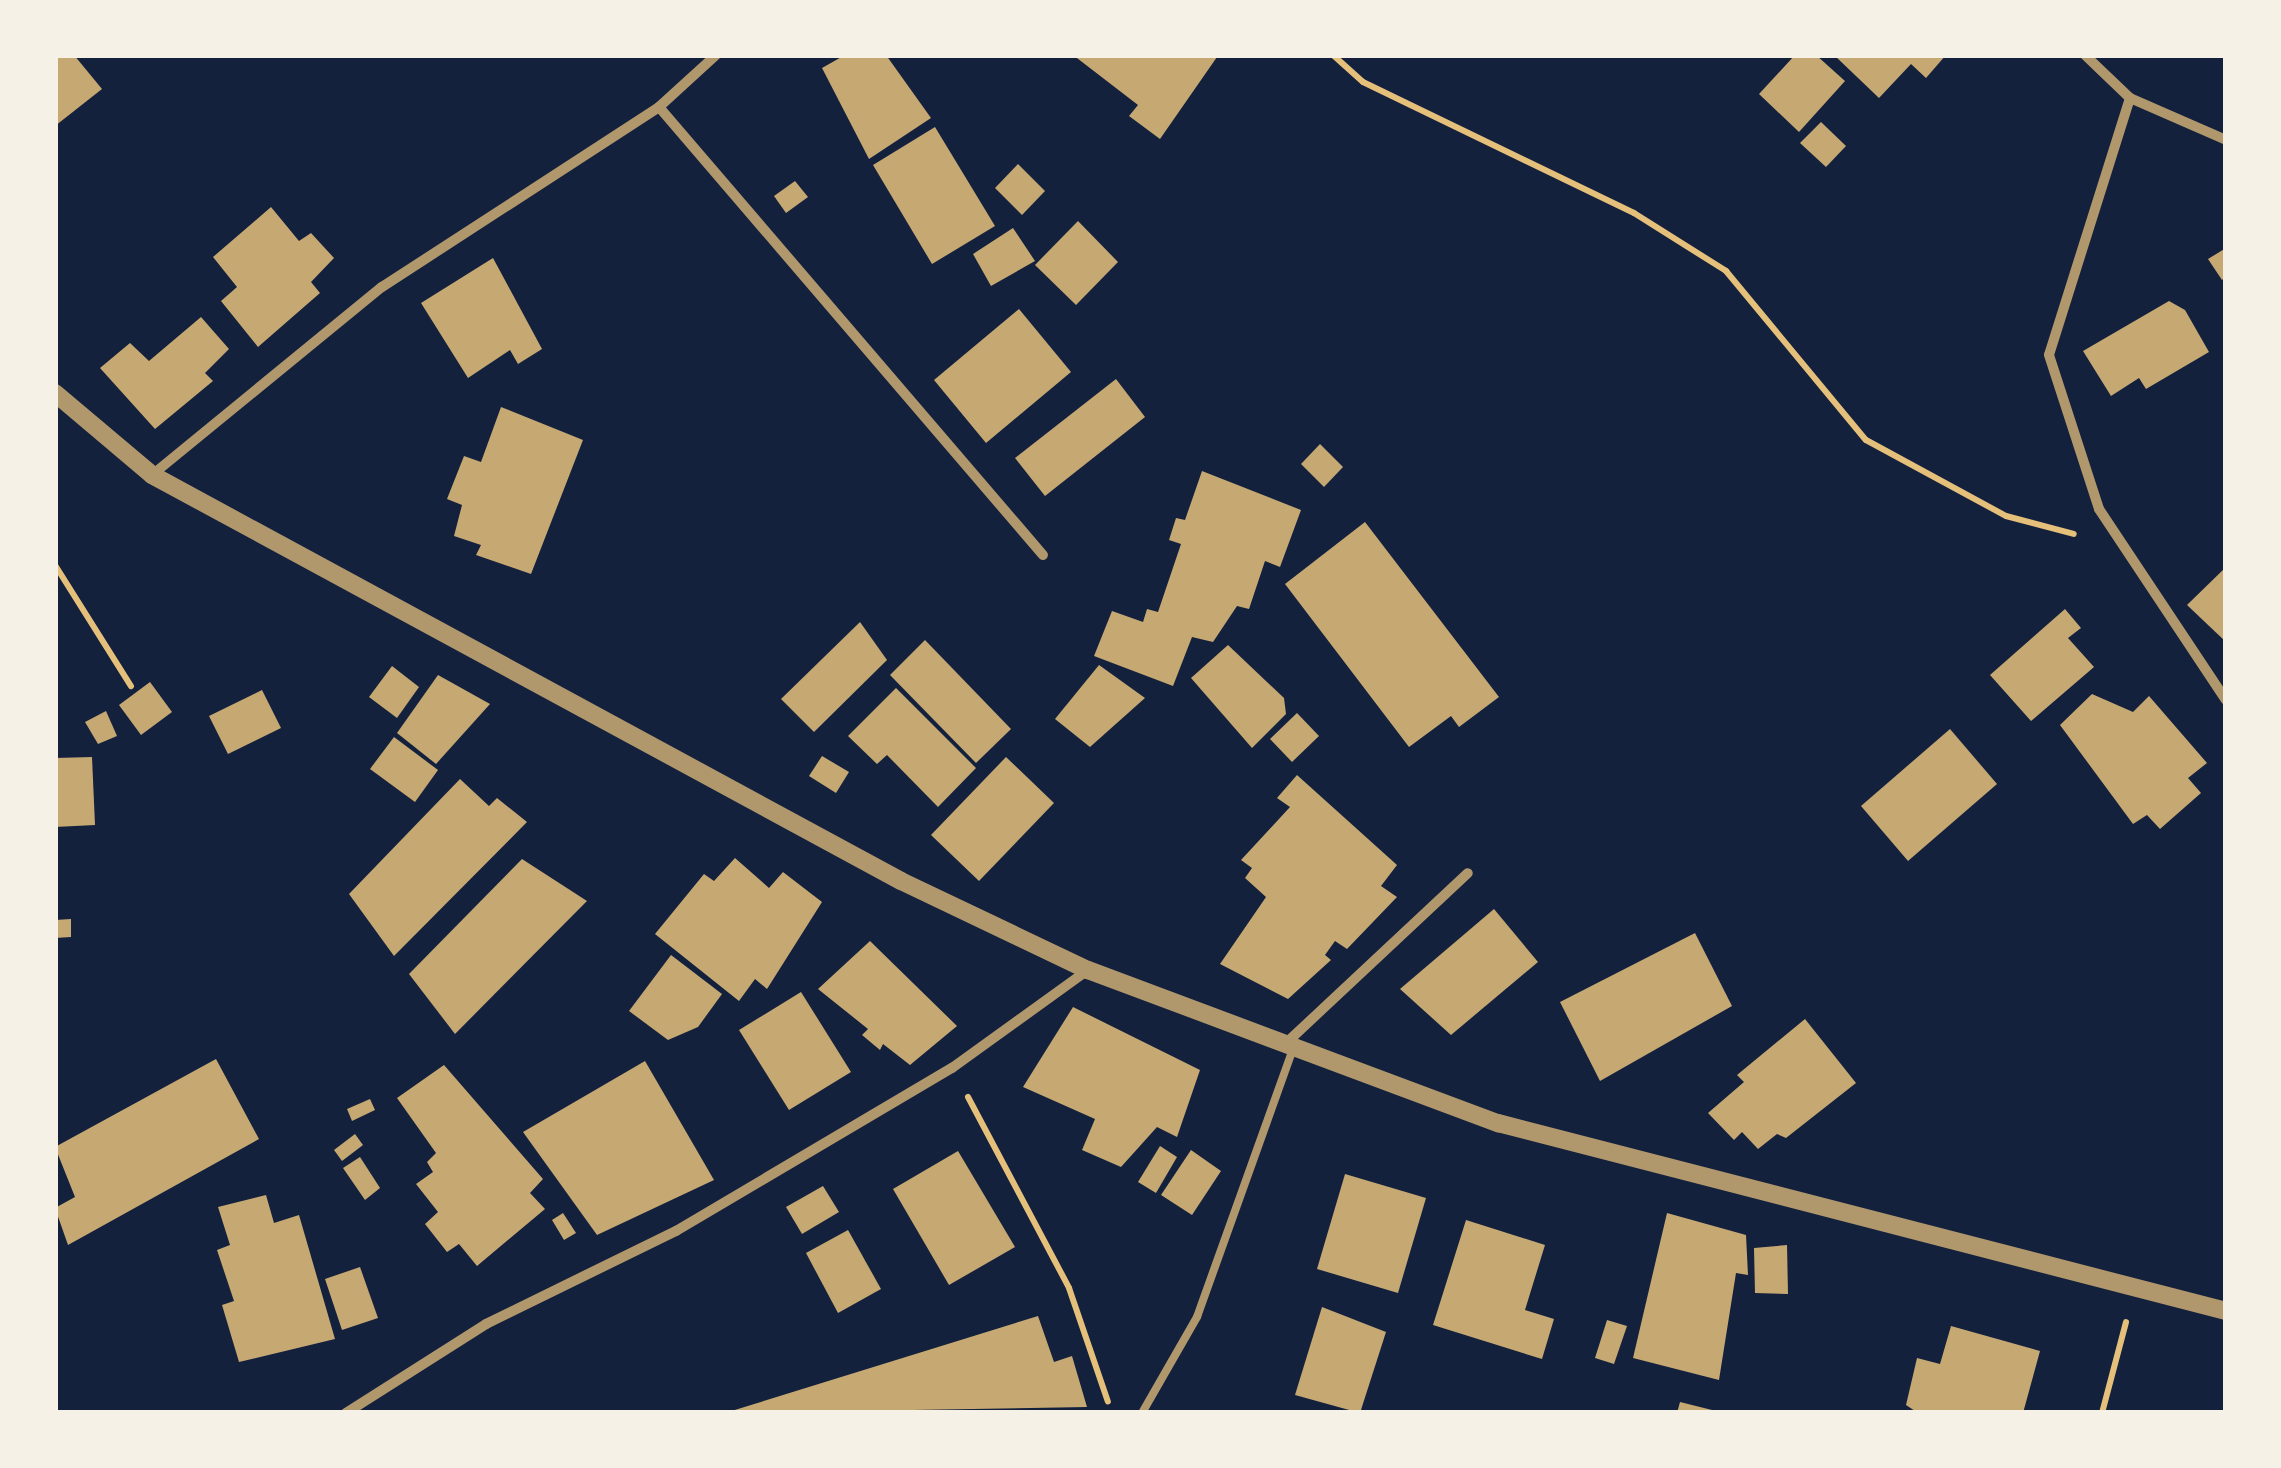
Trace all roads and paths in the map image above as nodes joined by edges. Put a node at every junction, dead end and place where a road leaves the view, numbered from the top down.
1 (716, 55) edge
2 (1333, 55) edge
3 (2085, 55) edge
4 (2130, 98) junction
5 (659, 107) junction
6 (2226, 140) edge
7 (55, 393) edge
8 (152, 475) junction
9 (2117, 541) junction
10 (1043, 555) dead end
11 (55, 565) edge
12 (131, 686) dead end
13 (2226, 700) edge
14 (1468, 872) dead end
15 (1088, 970) junction
16 (1287, 1050) junction
17 (952, 1068) junction
18 (2134, 1290) junction
19 (2226, 1311) edge
20 (346, 1413) edge
21 (1112, 1413) edge
22 (1142, 1413) edge
23 (2102, 1413) edge

1 - 5 street
2 - 9 path
3 - 4 street
4 - 6 street
4 - 9 street
5 - 8 street
5 - 10 street
7 - 8 street
8 - 15 street
9 - 13 street
11 - 12 path
14 - 16 street
15 - 16 street
15 - 17 street
16 - 18 street
16 - 22 lane
17 - 20 street
17 - 21 path
18 - 19 street
18 - 23 path

